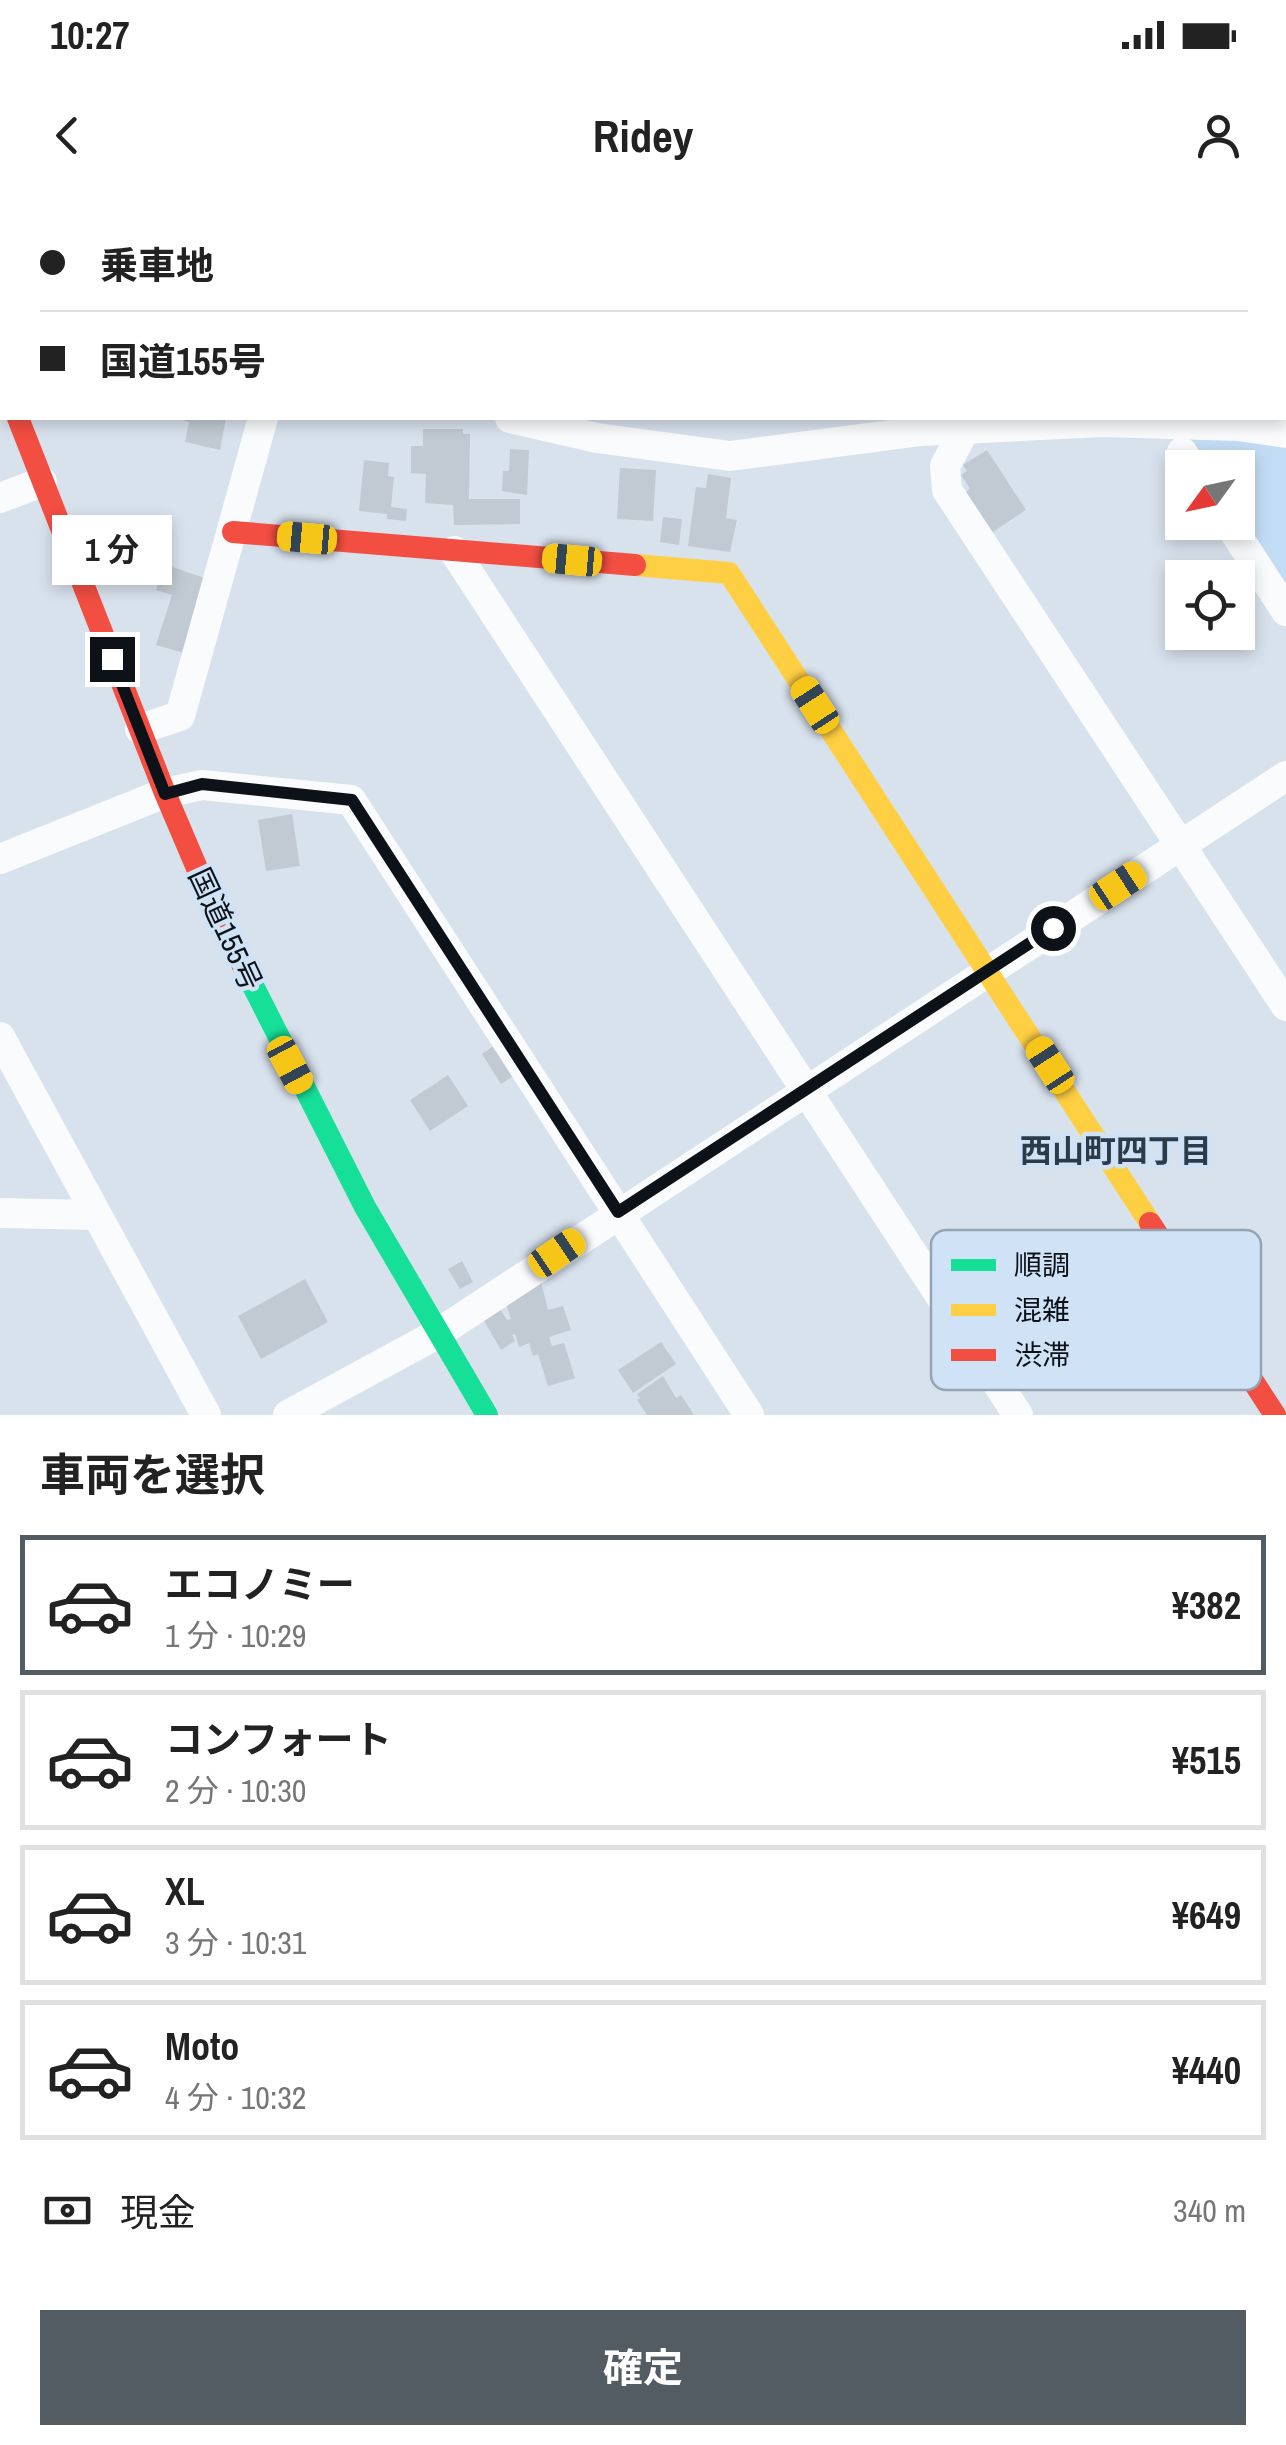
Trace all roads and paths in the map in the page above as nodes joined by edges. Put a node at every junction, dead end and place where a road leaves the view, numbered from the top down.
1 (19, 420) edge
2 (261, 420) edge
3 (519, 420) edge
4 (967, 423) edge
5 (1286, 433) edge
6 (42, 482) junction
7 (0, 498) edge
8 (233, 532) junction
9 (1240, 540) edge
10 (454, 551) junction
11 (1286, 611) edge
12 (140, 730) junction
13 (1286, 776) edge
14 (165, 794) junction
15 (1182, 844) junction
16 (0, 859) edge
17 (988, 970) junction
18 (1286, 1006) edge
19 (0, 1037) edge
20 (806, 1088) junction
21 (618, 1212) junction
22 (0, 1213) edge
23 (96, 1215) junction
24 (1156, 1230) edge
25 (931, 1281) edge
26 (436, 1334) junction
27 (1002, 1390) edge
28 (1260, 1390) edge
29 (206, 1415) edge
30 (288, 1415) edge
31 (487, 1415) edge
32 (749, 1415) edge
33 (1018, 1415) edge
34 (1276, 1415) edge

1 - 6 main road, 国道155号
2 - 8 street
3 - 4 street
4 - 5 street
4 - 15 street
6 - 7 street
6 - 12 main road, 国道155号
8 - 10 main road
8 - 12 street
9 - 11 street
10 - 17 main road
10 - 20 street
12 - 14 main road, 国道155号
13 - 15 street
14 - 16 street
14 - 21 street
14 - 26 main road, 国道155号
15 - 17 street
15 - 18 street
17 - 20 street
17 - 24 main road
19 - 23 street
20 - 21 street
20 - 25 street
21 - 26 street
21 - 32 street
22 - 23 street
23 - 29 street
26 - 30 street
26 - 31 main road, 国道155号
27 - 33 street
28 - 34 main road

